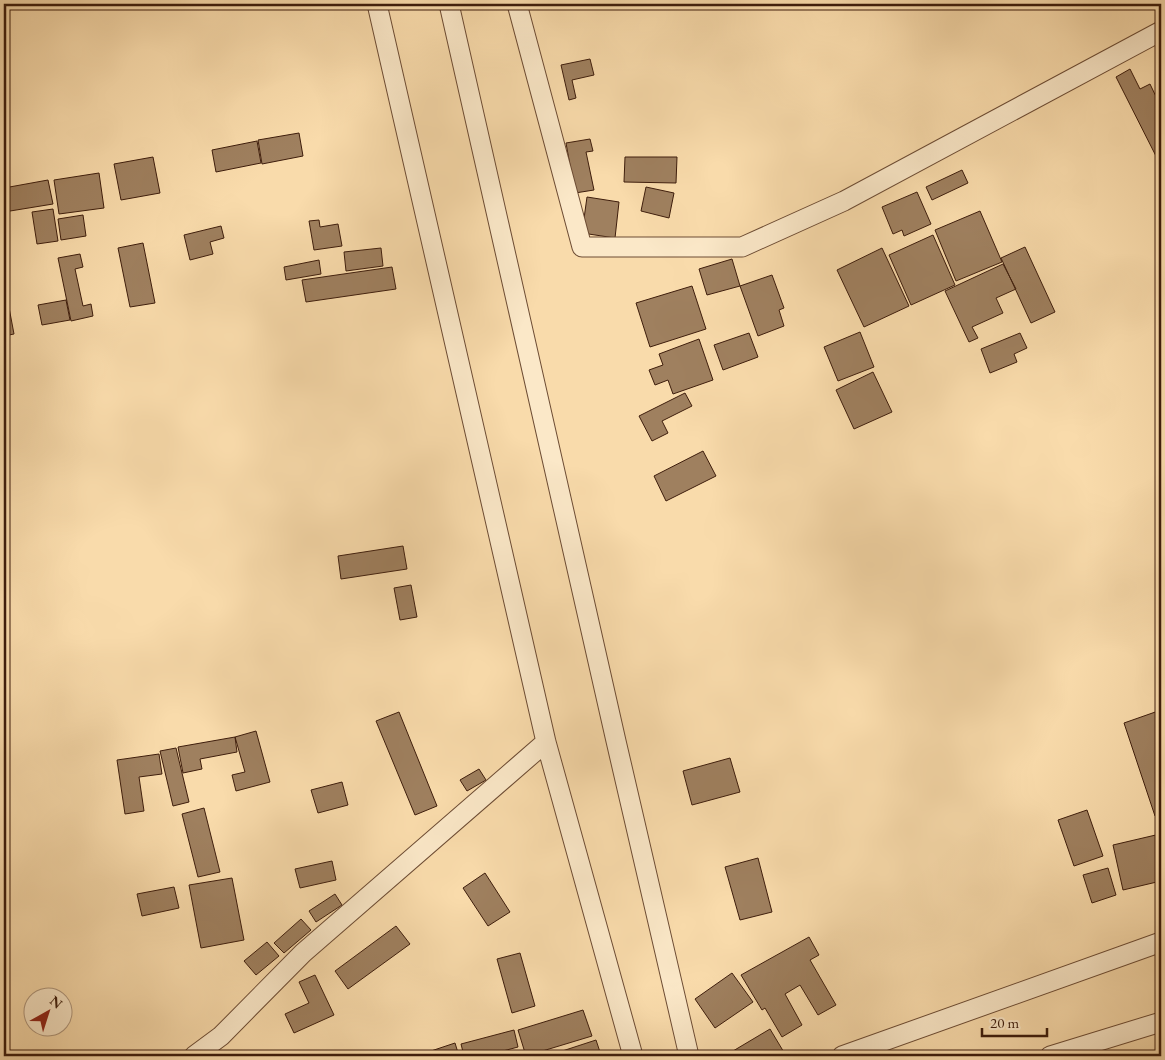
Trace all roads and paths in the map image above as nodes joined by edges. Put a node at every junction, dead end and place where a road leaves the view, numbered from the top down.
1 (377, 4) edge
2 (449, 4) edge
3 (517, 4) edge
4 (1161, 31) edge
5 (546, 742) junction
6 (1161, 942) edge
7 (1161, 1022) edge
8 (194, 1056) edge
9 (634, 1056) edge
10 (689, 1056) edge
11 (842, 1056) edge
12 (1050, 1056) edge

1 - 5 street
2 - 10 street
3 - 4 street
5 - 8 street
5 - 9 street
6 - 11 street
7 - 12 street

